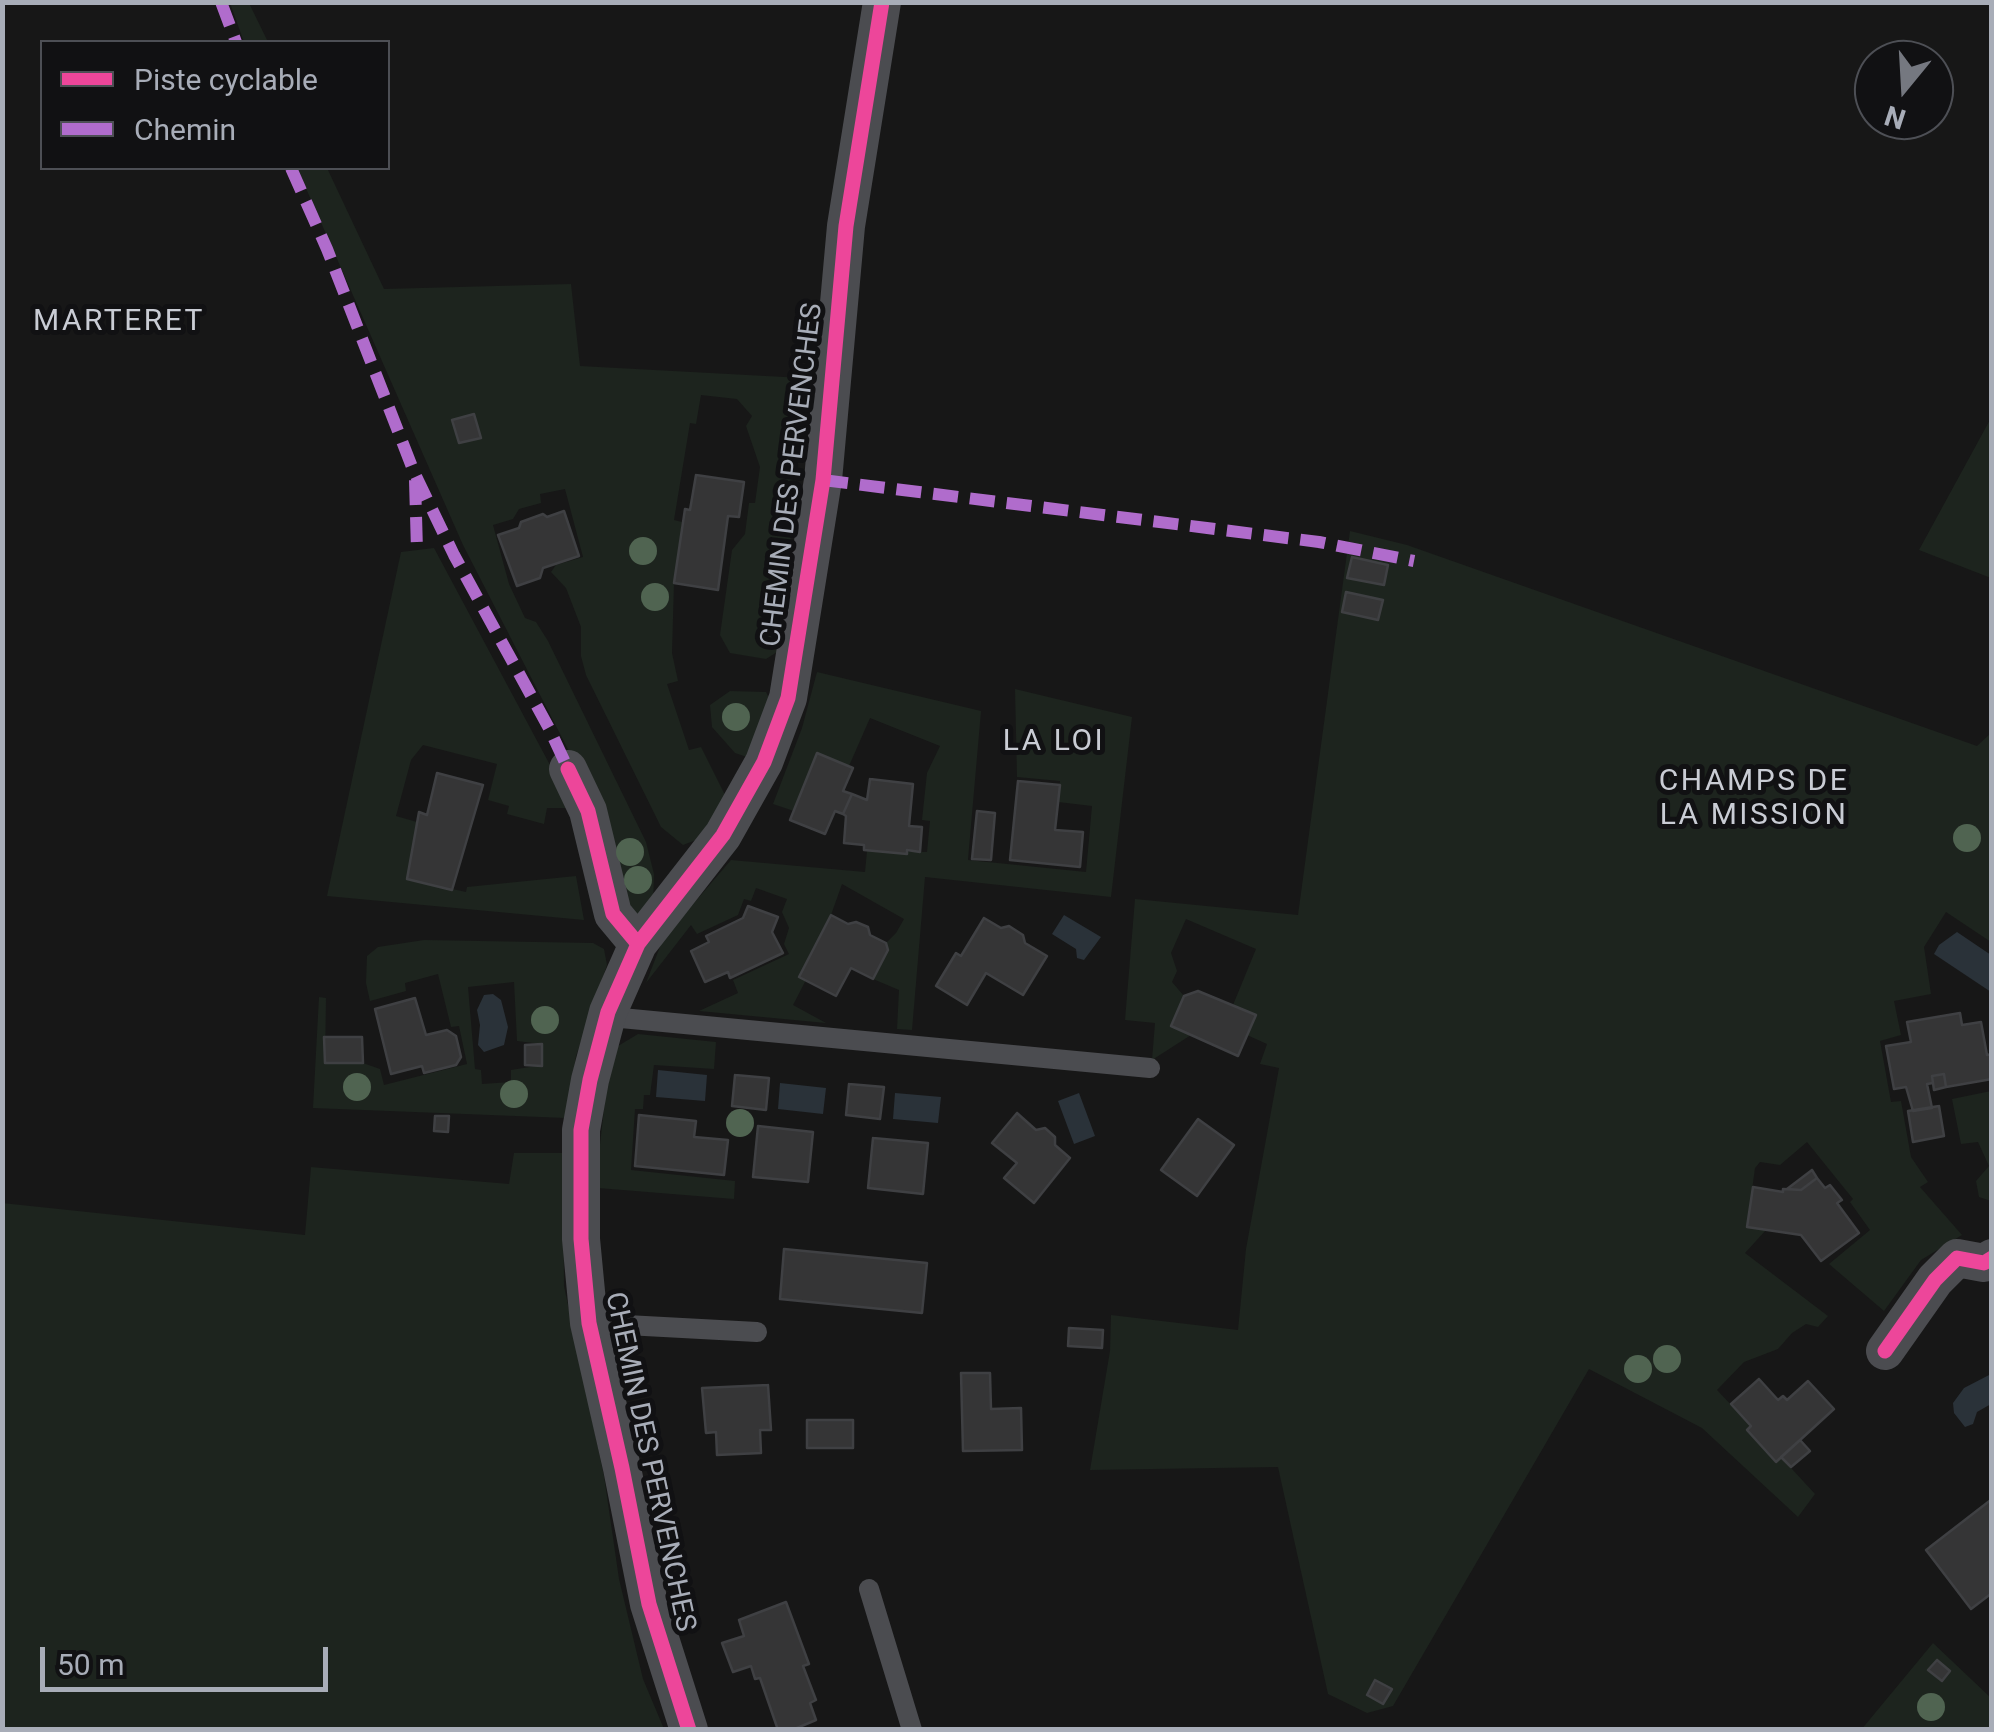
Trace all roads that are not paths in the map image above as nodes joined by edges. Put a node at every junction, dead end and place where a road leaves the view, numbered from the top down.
1 (882, 2) edge
2 (568, 770) dead end
3 (638, 944) junction
4 (608, 1012) junction
5 (1150, 1068) dead end
6 (1992, 1258) edge
7 (589, 1323) junction
8 (757, 1332) dead end
9 (1885, 1351) dead end
10 (869, 1589) dead end
11 (689, 1730) edge
12 (912, 1730) edge

1 - 3 street, CHEMIN DES PERVENCHES
2 - 3 street
3 - 4 street, CHEMIN DES PERVENCHES
4 - 5 lane
4 - 7 street, CHEMIN DES PERVENCHES
6 - 9 street
7 - 8 lane
7 - 11 street, CHEMIN DES PERVENCHES
10 - 12 lane

